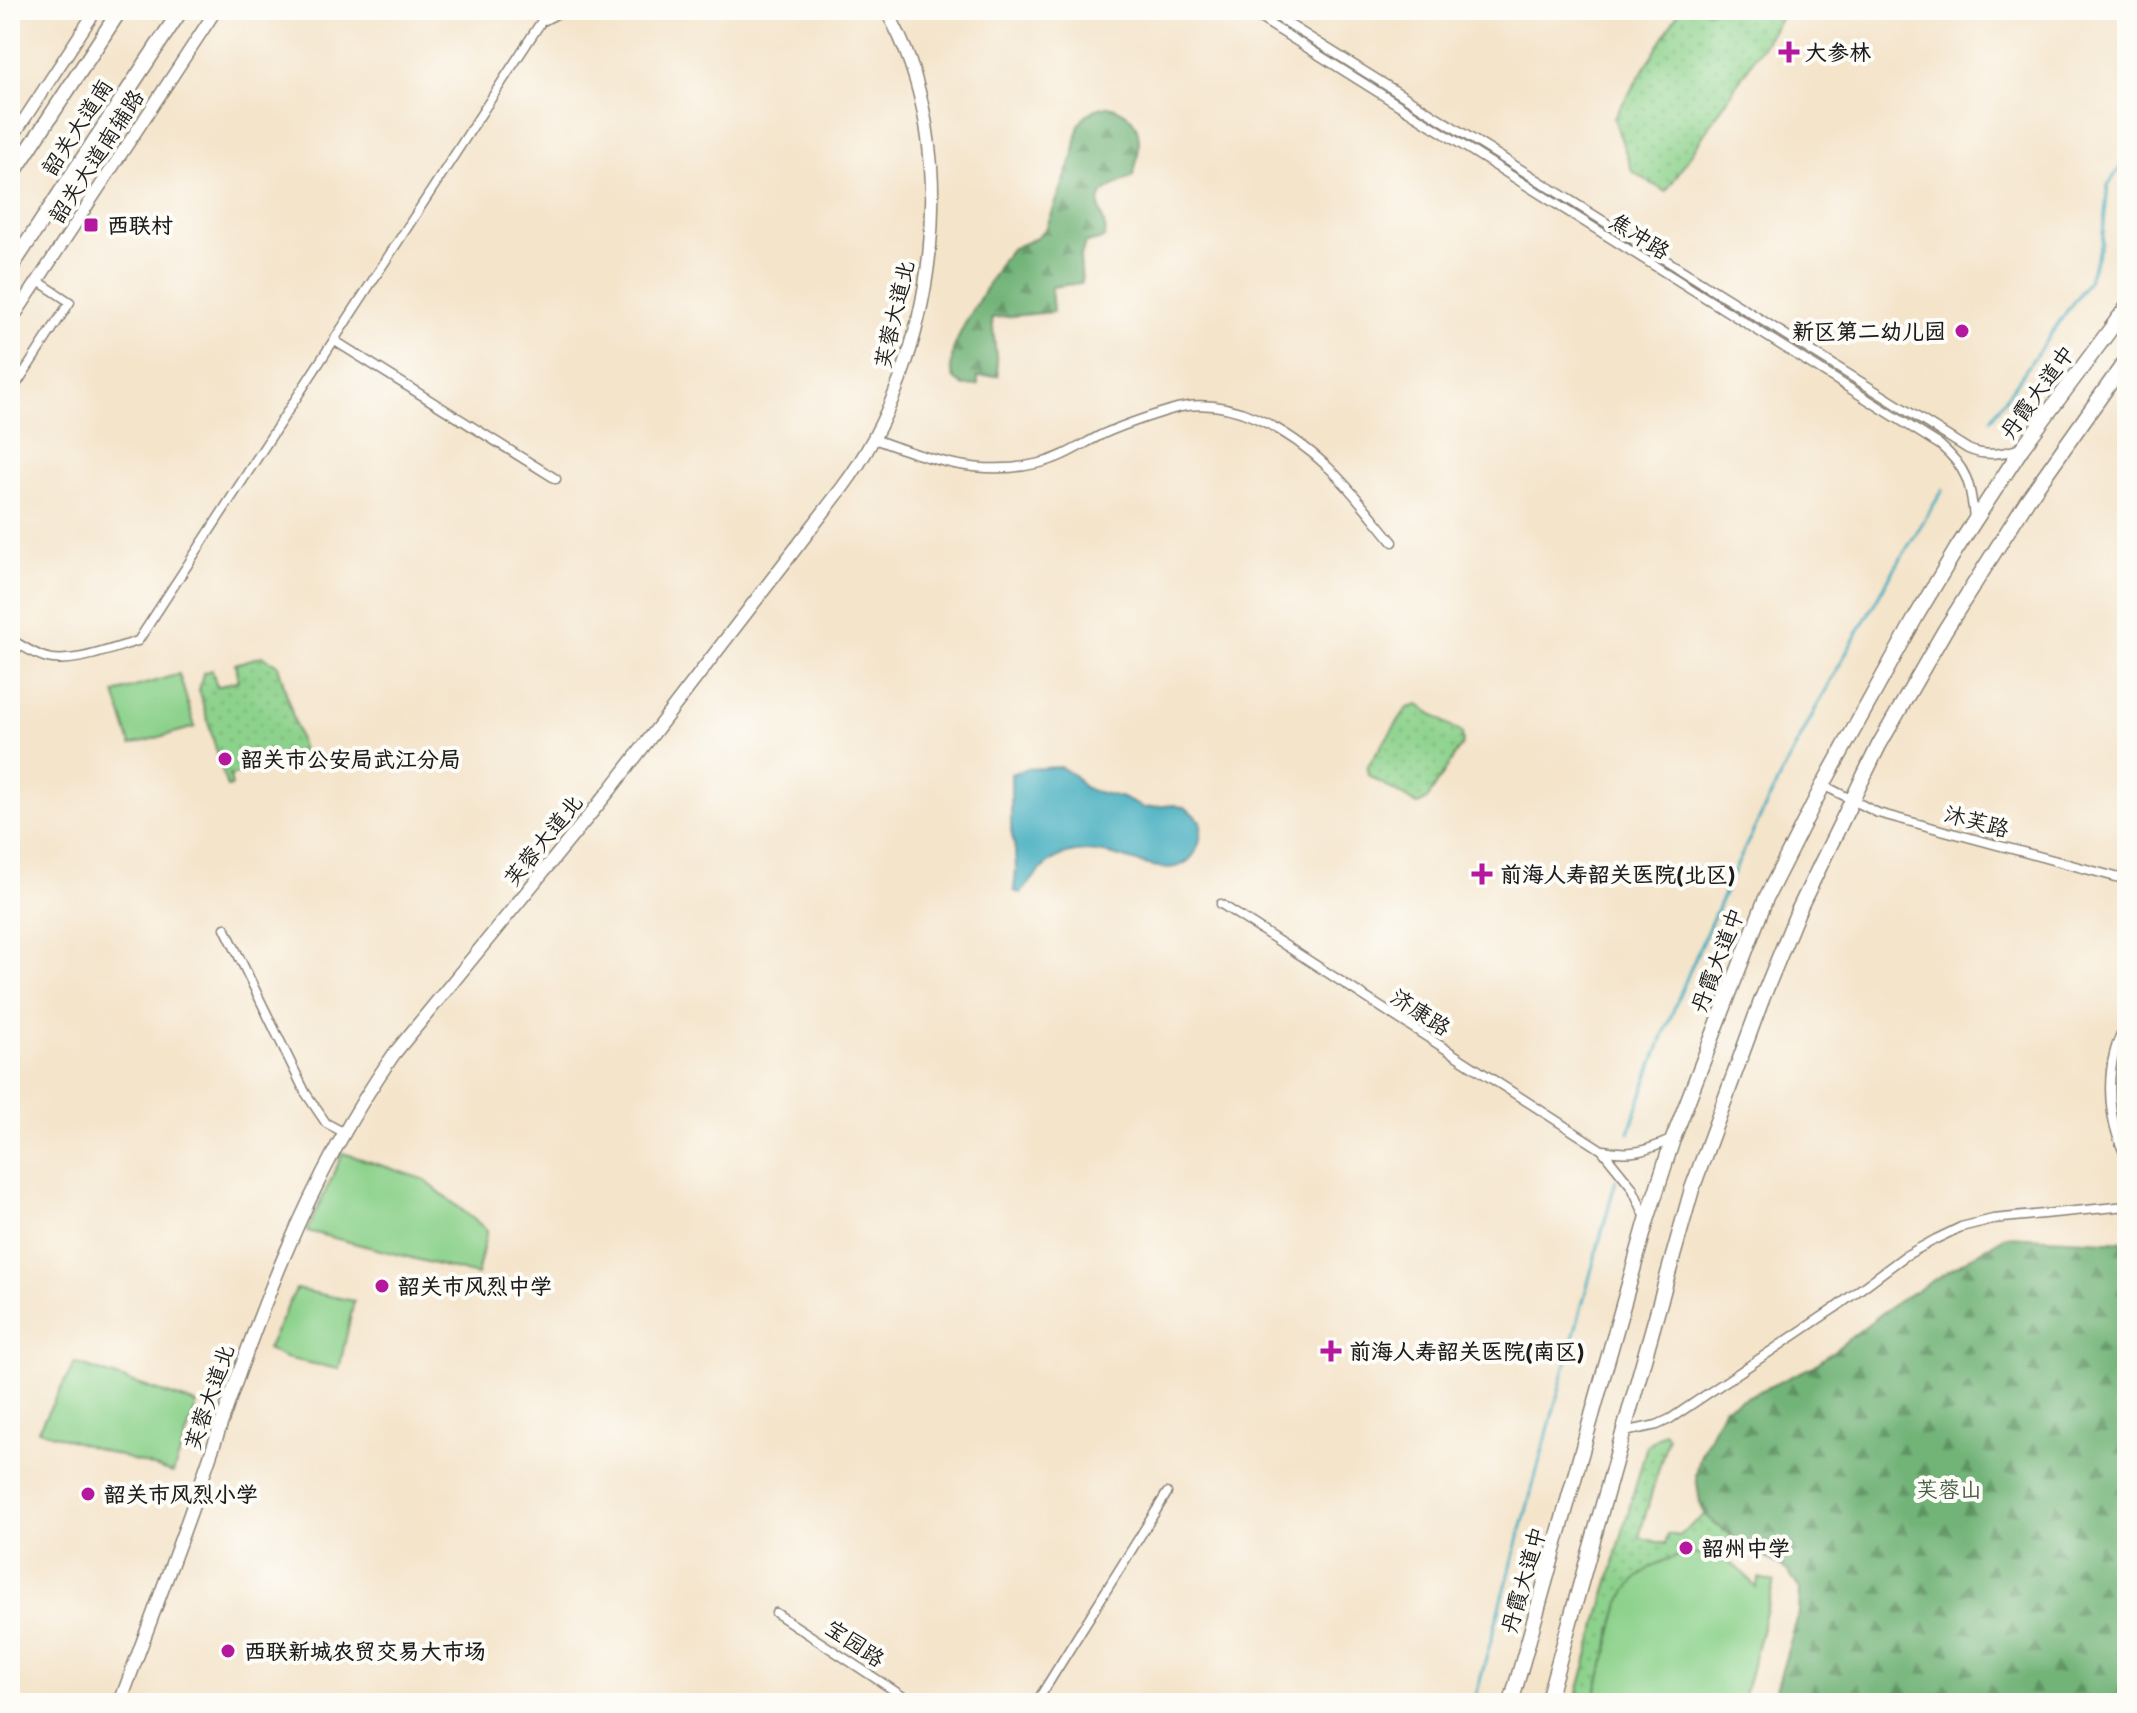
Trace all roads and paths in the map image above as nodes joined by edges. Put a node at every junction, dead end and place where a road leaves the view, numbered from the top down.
1 (96, 10) edge
2 (120, 10) edge
3 (181, 10) edge
4 (216, 10) edge
5 (564, 10) edge
6 (886, 10) edge
7 (1247, 10) edge
8 (1266, 10) edge
9 (10, 141) edge
10 (10, 178) edge
11 (10, 269) edge
12 (38, 281) junction
13 (2127, 307) edge
14 (10, 323) edge
15 (335, 341) junction
16 (2127, 359) edge
17 (10, 394) edge
18 (874, 439) junction
19 (2022, 448) junction
20 (556, 479) dead end
21 (1974, 521) junction
22 (1393, 542) dead end
23 (10, 639) edge
24 (1823, 785) junction
25 (1852, 801) junction
26 (2127, 882) edge
27 (2127, 893) edge
28 (1221, 904) dead end
29 (225, 928) dead end
30 (2127, 1022) edge
31 (343, 1132) junction
32 (1673, 1139) junction
33 (1602, 1150) junction
34 (2127, 1159) edge
35 (2127, 1206) edge
36 (1647, 1220) junction
37 (1624, 1432) junction
38 (1167, 1493) dead end
39 (776, 1613) dead end
40 (120, 1703) edge
41 (913, 1703) edge
42 (1036, 1703) edge
43 (1511, 1703) edge
44 (1547, 1703) edge

1 - 9 street
2 - 10 main road, 韶关大道南
3 - 11 main road, 韶关大道南
4 - 12 street, 韶关大道南辅路
5 - 15 street
6 - 18 main road, 芙蓉大道北
7 - 21 street, 焦冲路
8 - 19 street, 焦冲路
12 - 14 street, 韶关大道南辅路
12 - 17 street
13 - 19 main road, 丹霞大道中
15 - 20 street
15 - 23 street
16 - 25 main road
18 - 22 street
18 - 31 main road, 芙蓉大道北
19 - 21 main road, 丹霞大道中
21 - 24 main road, 丹霞大道中
24 - 25 street, 沐芙路
24 - 32 main road, 丹霞大道中
25 - 26 street, 沐芙路
25 - 37 main road
26 - 27 street
28 - 33 street, 济康路
29 - 31 street
30 - 34 street
31 - 40 main road, 芙蓉大道北
32 - 33 street
32 - 36 main road, 丹霞大道中
33 - 36 street, 济康路
35 - 37 street
36 - 43 main road, 丹霞大道中
37 - 44 main road
38 - 42 street
39 - 41 street, 宝园路

